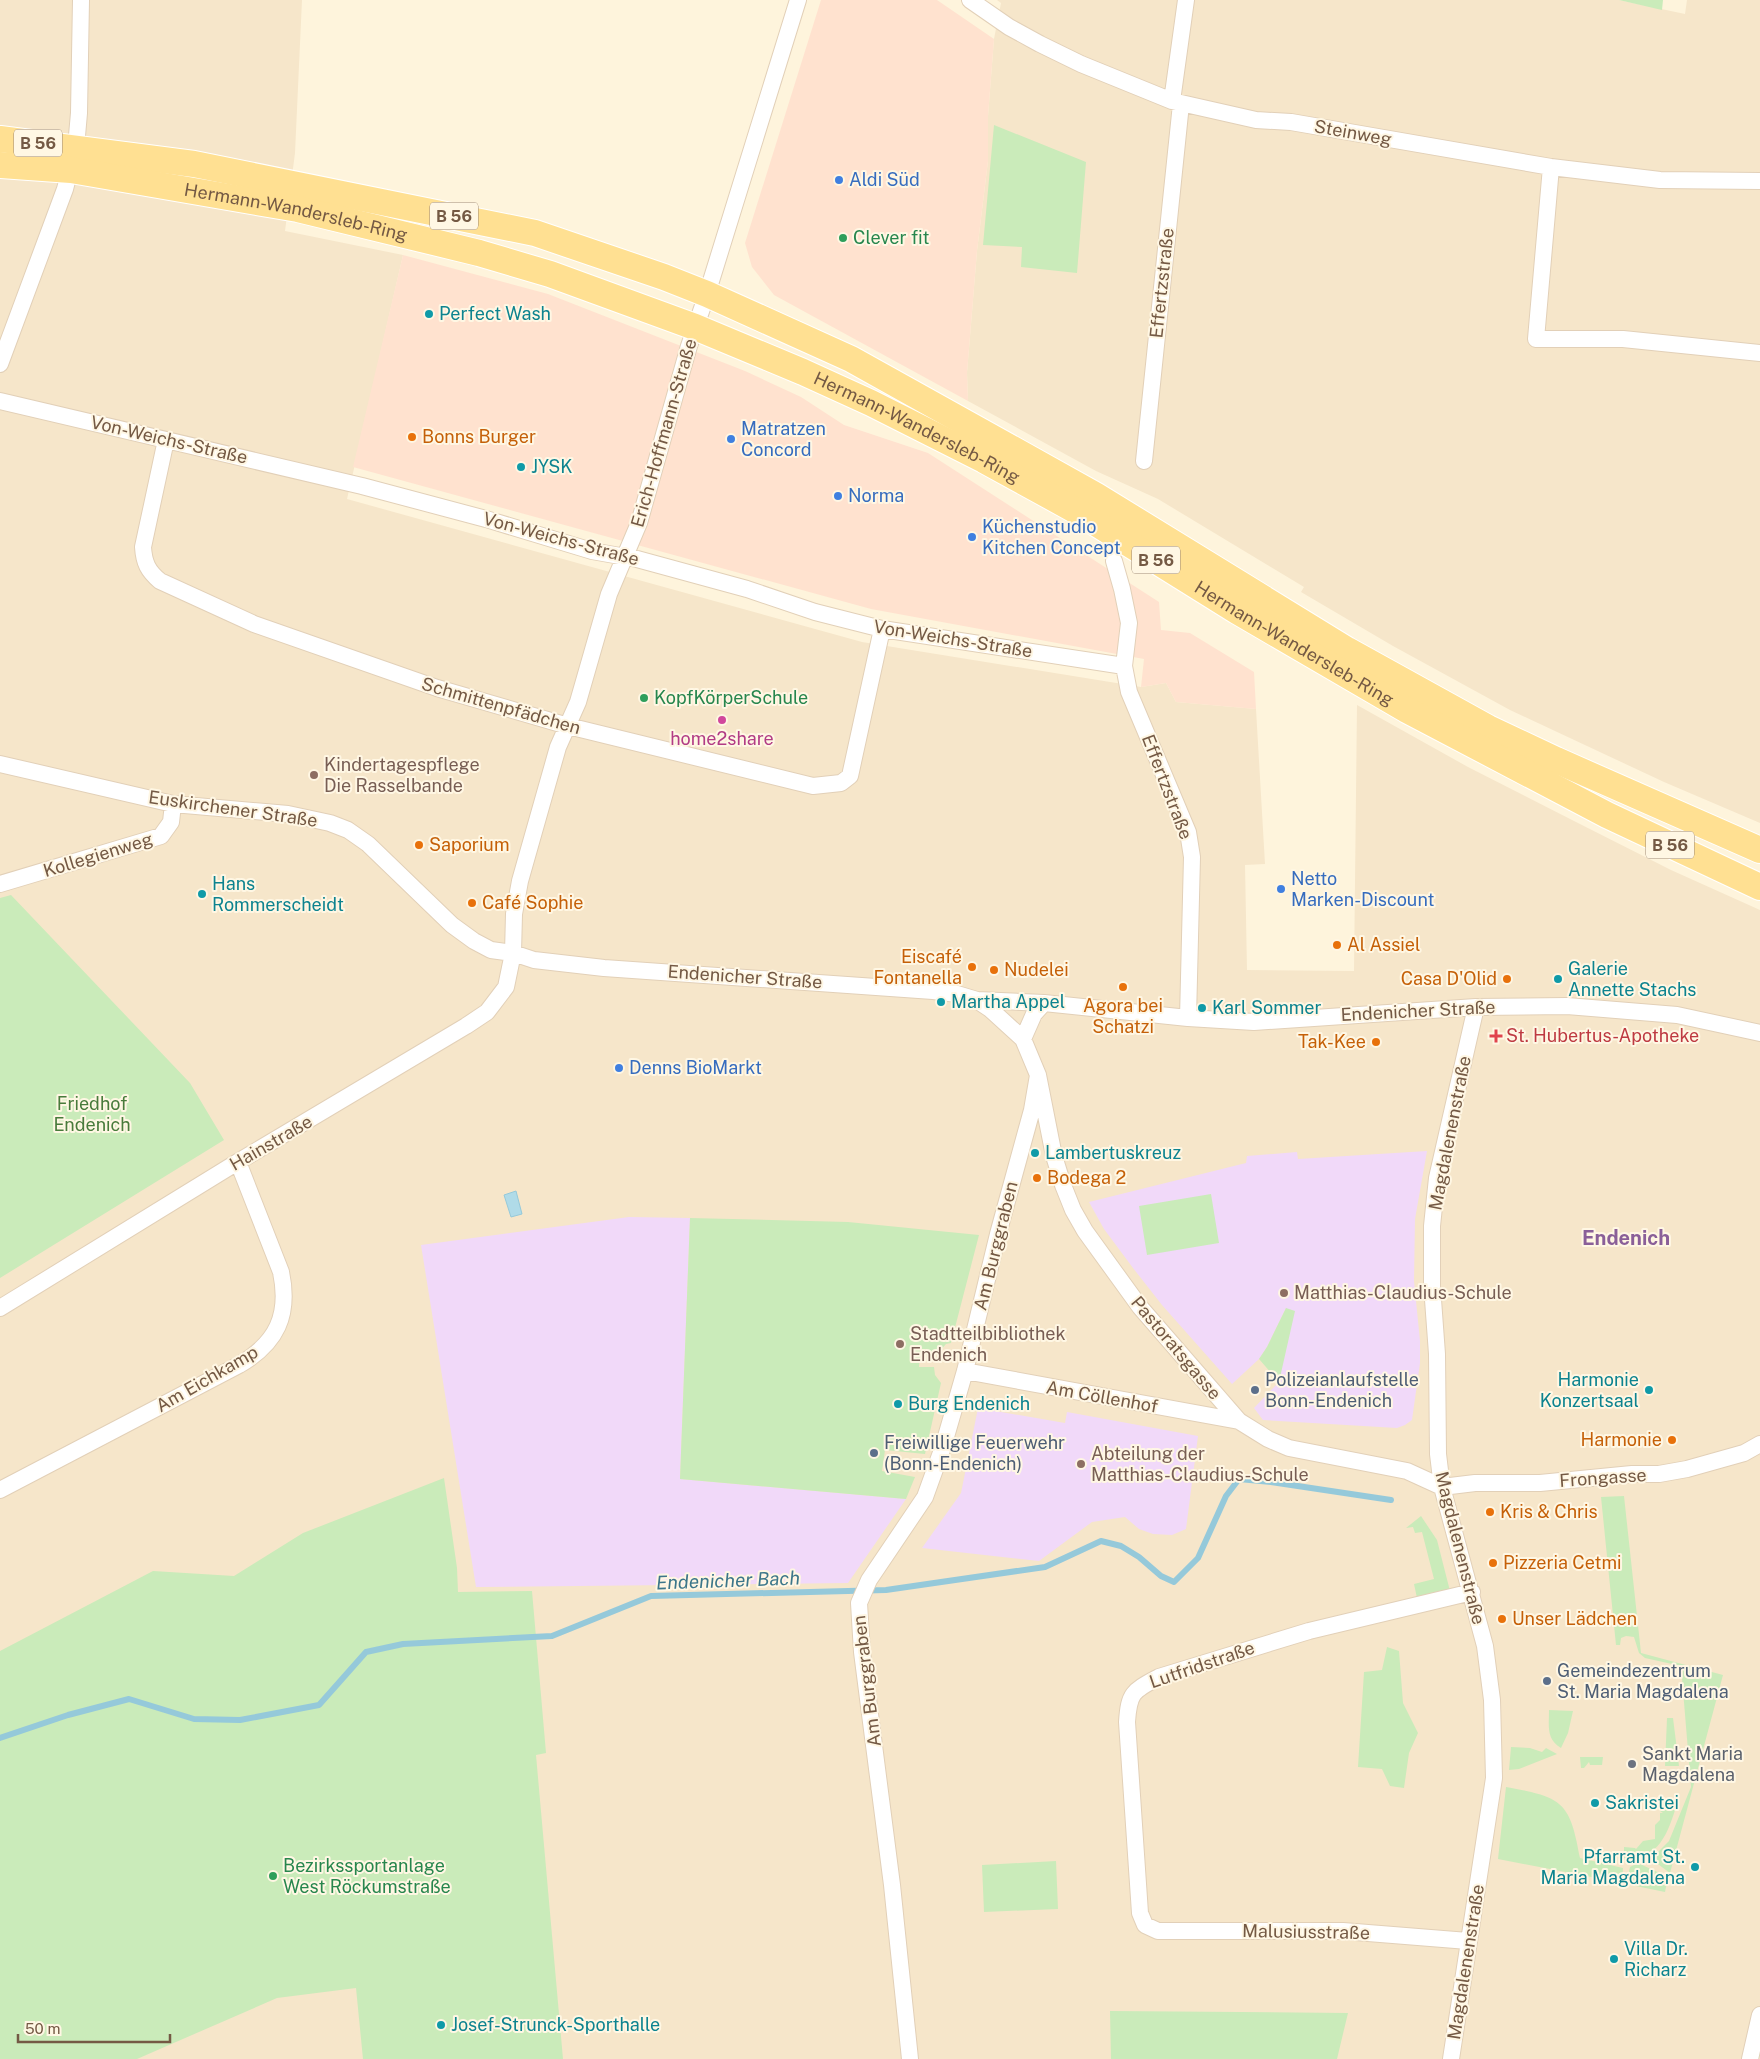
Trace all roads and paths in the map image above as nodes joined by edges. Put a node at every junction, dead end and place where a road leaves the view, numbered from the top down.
1 (81, 0) edge
2 (798, 0) edge
3 (970, 0) edge
4 (1186, 0) edge
5 (1177, 102) junction
6 (0, 139) edge
7 (74, 158) junction
8 (0, 165) edge
9 (1552, 167) junction
10 (1760, 181) edge
11 (707, 294) junction
12 (696, 326) junction
13 (1760, 352) edge
14 (0, 364) edge
15 (0, 401) edge
16 (166, 440) junction
17 (1144, 461) dead end
18 (625, 556) junction
19 (1114, 560) dead end
20 (882, 629) junction
21 (1124, 666) junction
22 (568, 726) junction
23 (0, 764) edge
24 (173, 804) junction
25 (1760, 850) edge
26 (0, 884) edge
27 (1760, 887) edge
28 (513, 953) junction
29 (977, 1000) junction
30 (1044, 1003) junction
31 (1476, 1007) junction
32 (1188, 1018) junction
33 (1760, 1033) edge
34 (1023, 1039) junction
35 (1038, 1075) junction
36 (238, 1162) junction
37 (0, 1308) edge
38 (965, 1371) junction
39 (1238, 1421) junction
40 (1760, 1444) edge
41 (1442, 1487) junction
42 (0, 1490) edge
43 (1472, 1592) junction
44 (1145, 1925) joint
45 (1468, 1941) junction
46 (1760, 2015) edge
47 (910, 2059) edge
48 (1450, 2059) edge
49 (1750, 2059) edge

1 - 7 street
2 - 11 street, Erich-Hoffmann-Straße
3 - 5 street, Steinweg
4 - 5 street, Effertzstraße
5 - 9 street, Steinweg
5 - 17 street, Effertzstraße
6 - 7 main road, Hermann-Wandersleb-Ring / B 56
7 - 8 main road, Hermann-Wandersleb-Ring / B 56
7 - 11 main road, Hermann-Wandersleb-Ring / B 56
7 - 12 main road, Hermann-Wandersleb-Ring / B 56
7 - 14 street
9 - 10 street, Steinweg
9 - 13 street
11 - 12 street, Erich-Hoffmann-Straße
11 - 25 main road, Hermann-Wandersleb-Ring / B 56
12 - 18 street, Erich-Hoffmann-Straße
12 - 27 main road, Hermann-Wandersleb-Ring / B 56
15 - 16 street, Von-Weichs-Straße
16 - 18 street, Von-Weichs-Straße
16 - 22 street, Schmittenpfädchen
18 - 20 street, Von-Weichs-Straße
18 - 22 street, Erich-Hoffmann-Straße
19 - 21 street, Effertzstraße
20 - 21 street, Von-Weichs-Straße
20 - 22 street, Schmittenpfädchen
21 - 32 street, Effertzstraße
22 - 28 street, Erich-Hoffmann-Straße
23 - 24 street, Euskirchener Straße
24 - 26 street, Kollegienweg
24 - 28 street, Euskirchener Straße
28 - 29 street, Endenicher Straße
28 - 36 street, Hainstraße
29 - 30 street, Endenicher Straße
29 - 34 street, Endenicher Straße
30 - 32 street, Endenicher Straße
30 - 34 street
31 - 32 street, Endenicher Straße
31 - 33 street, Endenicher Straße
31 - 41 street, Magdalenenstraße
34 - 35 street
35 - 38 street, Am Burggraben
35 - 39 street, Pastoratsgasse
36 - 37 street, Hainstraße
36 - 42 street, Am Eichkamp
38 - 39 street, Am Cöllenhof
38 - 47 street, Am Burggraben
39 - 41 street, Pastoratsgasse
40 - 41 street, Frongasse
41 - 43 street, Magdalenenstraße
43 - 44 street, Lutfridstraße
43 - 45 street, Magdalenenstraße
44 - 45 street, Malusiusstraße
45 - 48 street, Magdalenenstraße
46 - 49 street

